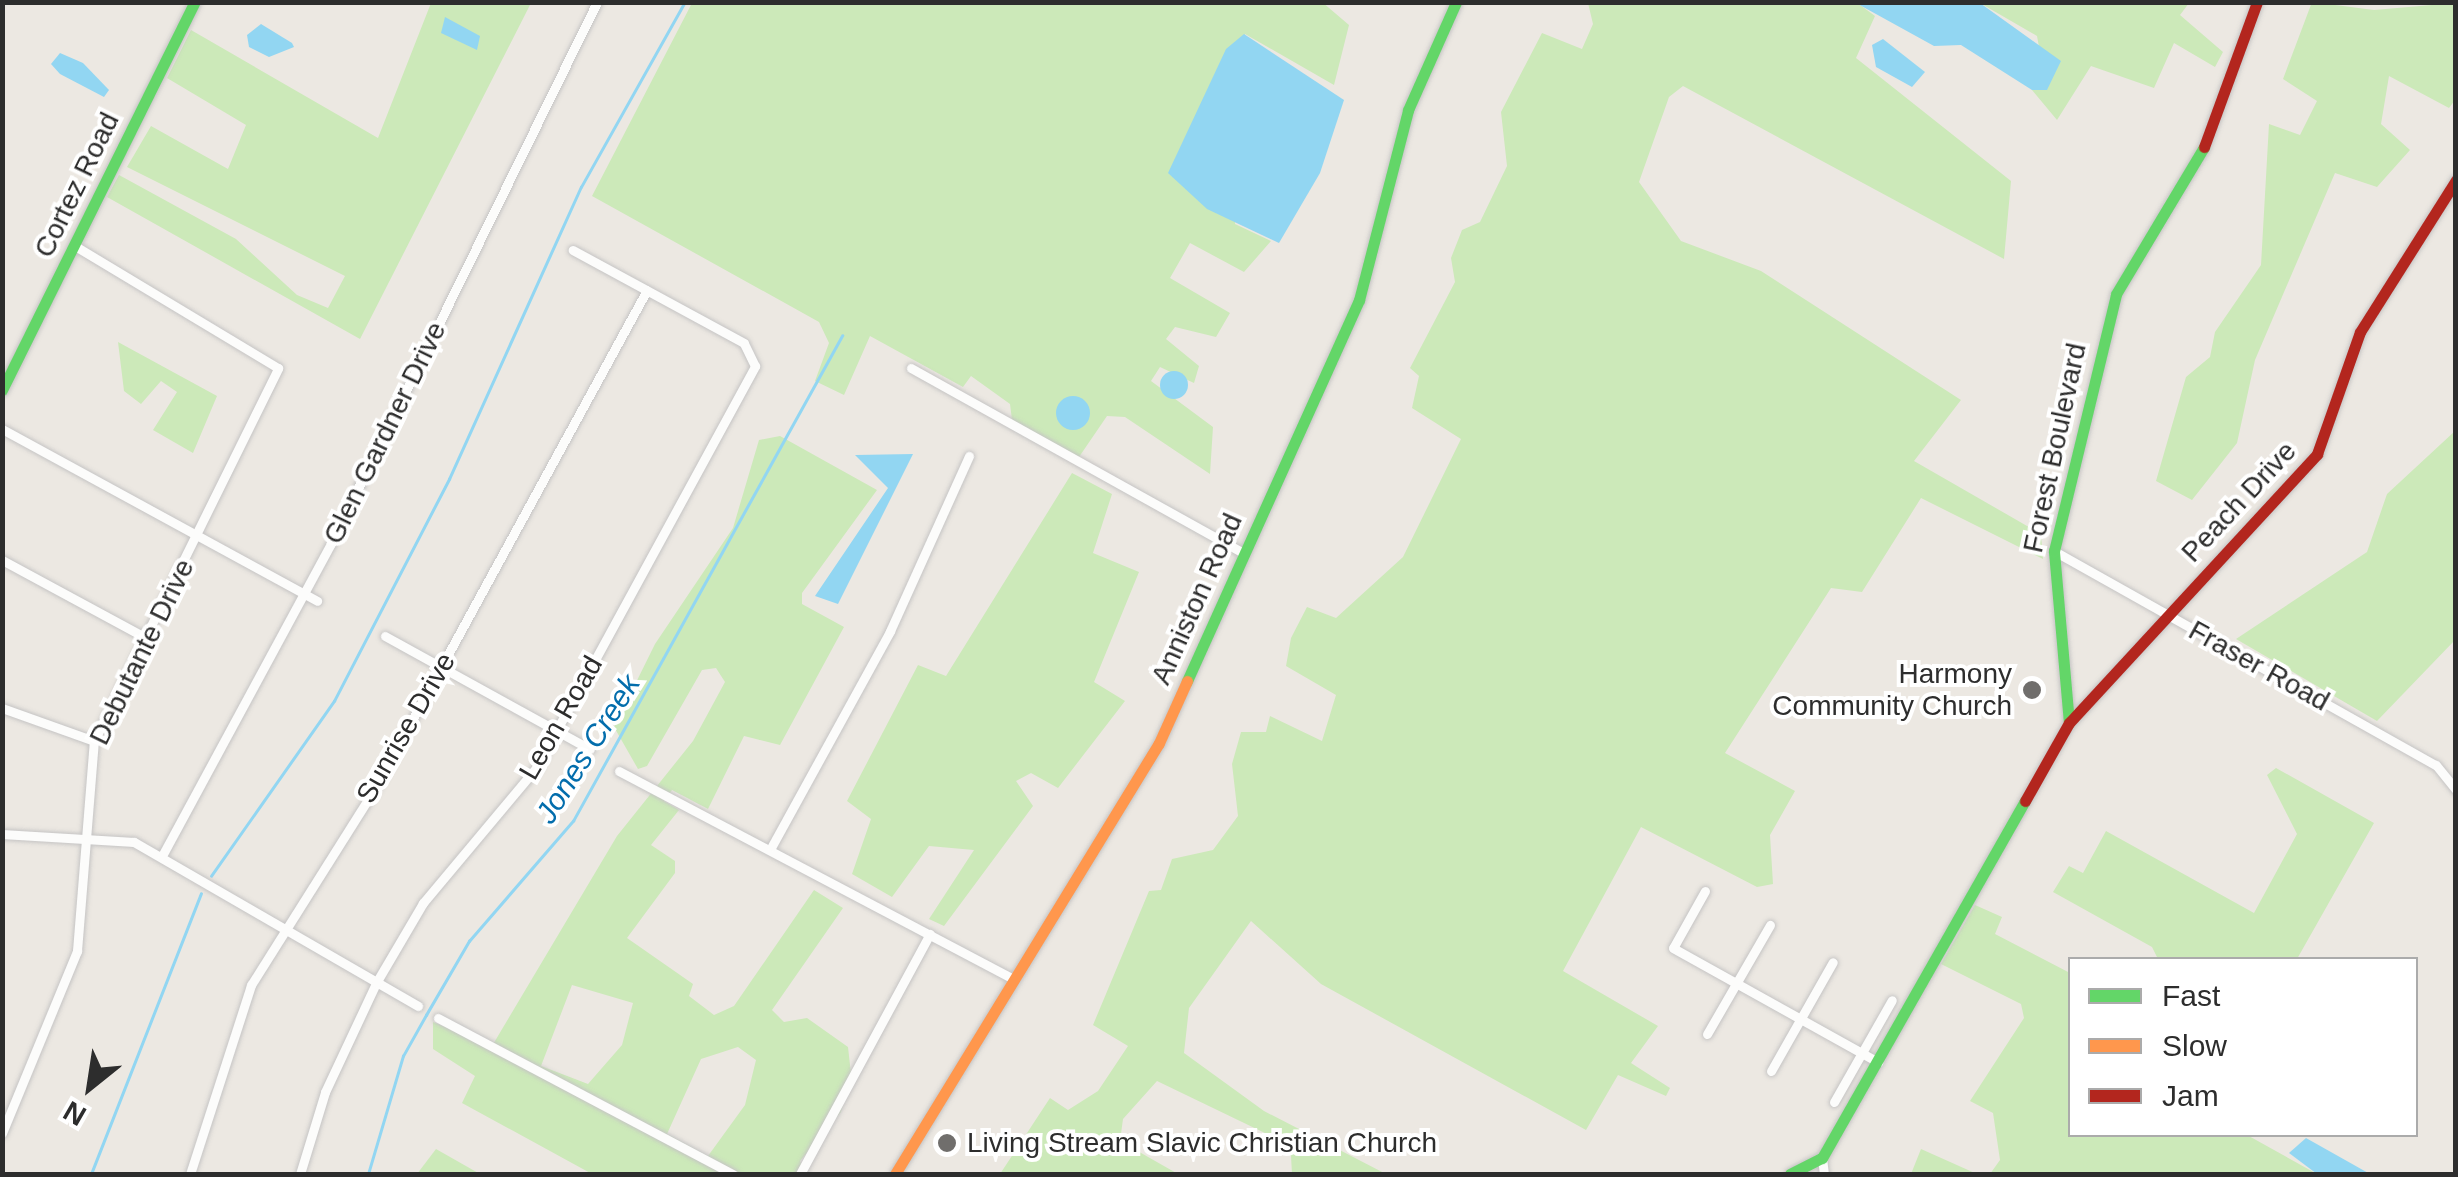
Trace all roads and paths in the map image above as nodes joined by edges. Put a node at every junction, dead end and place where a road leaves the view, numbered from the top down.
1 (195, 2) edge
2 (597, 2) edge
3 (1456, 2) edge
4 (2256, 2) edge
5 (2456, 180) edge
6 (75, 246) junction
7 (573, 250) dead end
8 (647, 290) junction
9 (911, 368) dead end
10 (2, 390) edge
11 (2, 429) edge
12 (969, 456) dead end
13 (198, 536) junction
14 (2054, 550) junction
15 (1244, 553) junction
16 (2, 560) edge
17 (303, 593) junction
18 (317, 601) dead end
19 (2166, 613) junction
20 (385, 636) dead end
21 (146, 638) junction
22 (441, 667) junction
23 (2, 708) edge
24 (2069, 724) junction
25 (557, 730) junction
26 (94, 741) junction
27 (590, 749) dead end
28 (619, 772) dead end
29 (2456, 790) edge
30 (2, 834) edge
31 (84, 835) junction
32 (772, 846) junction
33 (162, 856) junction
34 (1705, 891) dead end
35 (1770, 925) dead end
36 (282, 927) junction
37 (930, 934) junction
38 (1833, 962) dead end
39 (1010, 978) junction
40 (376, 983) junction
41 (1736, 983) junction
42 (1892, 1000) dead end
43 (418, 1006) dead end
44 (438, 1018) dead end
45 (1800, 1019) junction
46 (1708, 1034) dead end
47 (1862, 1053) junction
48 (1878, 1062) junction
49 (1770, 1071) dead end
50 (1834, 1102) dead end
51 (2, 1133) edge
52 (1822, 1158) junction
53 (190, 1174) edge
54 (300, 1174) edge
55 (732, 1174) edge
56 (800, 1174) edge
57 (895, 1174) edge
58 (1790, 1174) edge
59 (1824, 1174) edge

1 - 6 street, Cortez Road
2 - 17 street, Glen Gardner Drive
3 - 15 street, Anniston Road
4 - 14 street, Forest Boulevard
5 - 19 street, Peach Drive
6 - 10 street, Cortez Road
6 - 13 street, Debutante Drive
7 - 8 street
8 - 22 street, Sunrise Drive
8 - 25 street, Leon Road
9 - 15 street
11 - 13 street
12 - 32 street
13 - 17 street
13 - 21 street, Debutante Drive
14 - 19 street, Fraser Road
14 - 24 street, Forest Boulevard
15 - 39 street, Anniston Road
16 - 21 street
17 - 18 street
17 - 33 street, Glen Gardner Drive
19 - 24 street, Peach Drive
19 - 29 street, Fraser Road
20 - 22 street
21 - 26 street, Debutante Drive
22 - 25 street
22 - 36 street, Sunrise Drive
23 - 26 street
24 - 48 street
25 - 27 street
25 - 40 street, Leon Road
26 - 31 street, Debutante Drive
28 - 32 street
30 - 31 street
31 - 33 street
31 - 51 street, Debutante Drive
32 - 37 street
33 - 36 street
34 - 41 street
35 - 41 street
36 - 40 street
36 - 53 street, Sunrise Drive
37 - 39 street
37 - 56 street
38 - 45 street
39 - 57 street, Anniston Road
40 - 43 street
40 - 54 street, Leon Road
41 - 45 street
41 - 46 street
42 - 47 street
44 - 55 street
45 - 47 street
45 - 49 street
47 - 48 street
47 - 50 street
48 - 52 street
52 - 58 street
52 - 59 street

